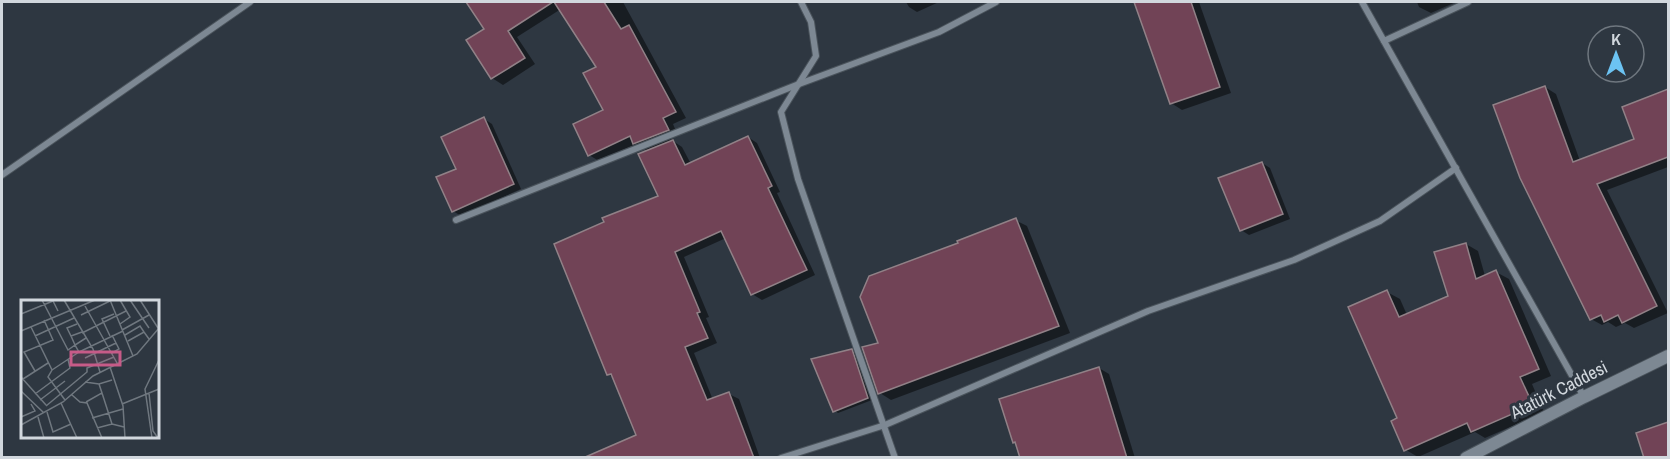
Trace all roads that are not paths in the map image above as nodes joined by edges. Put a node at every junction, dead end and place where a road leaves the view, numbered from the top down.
1 (250, 2) edge
2 (801, 2) edge
3 (996, 2) edge
4 (1362, 2) edge
5 (1468, 2) edge
6 (1384, 41) junction
7 (799, 84) junction
8 (1456, 168) junction
9 (2, 175) edge
10 (456, 220) dead end
11 (1668, 356) edge
12 (1584, 397) junction
13 (885, 425) junction
14 (781, 458) edge
15 (896, 458) edge
16 (1466, 458) edge

1 - 9 street
2 - 7 street
3 - 7 street
4 - 6 street
5 - 6 street
6 - 8 street
7 - 10 street
7 - 13 street
8 - 12 street
8 - 13 street
11 - 12 main road, Atatürk Caddesi
12 - 16 main road, Atatürk Caddesi
13 - 14 street
13 - 15 street

